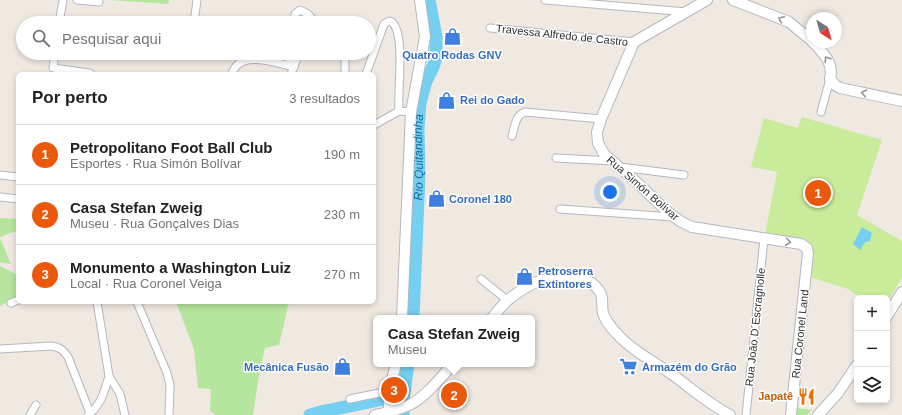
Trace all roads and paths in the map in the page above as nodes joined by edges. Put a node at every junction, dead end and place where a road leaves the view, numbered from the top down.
1 (63, 0) edge
2 (77, 0) edge
3 (197, 0) edge
4 (420, 0) edge
5 (545, 0) edge
6 (707, 0) edge
7 (733, 0) edge
8 (99, 2) dead end
9 (687, 12) junction
10 (60, 16) edge
11 (195, 16) edge
12 (295, 16) edge
13 (310, 16) edge
14 (490, 28) dead end
15 (806, 37) edge
16 (634, 42) junction
17 (376, 46) edge
18 (817, 48) edge
19 (54, 60) edge
20 (246, 60) edge
21 (260, 60) edge
22 (287, 60) edge
23 (296, 60) edge
24 (345, 60) edge
25 (371, 60) edge
26 (292, 71) edge
27 (89, 72) edge
28 (233, 72) edge
29 (345, 72) edge
30 (367, 72) edge
31 (830, 79) junction
32 (902, 102) edge
33 (399, 111) junction
34 (411, 112) junction
35 (821, 112) dead end
36 (601, 119) junction
37 (376, 124) edge
38 (512, 136) dead end
39 (556, 158) dead end
40 (616, 164) junction
41 (0, 175) edge
42 (684, 175) dead end
43 (16, 177) edge
44 (0, 197) edge
45 (16, 199) edge
46 (560, 209) dead end
47 (673, 217) junction
48 (764, 239) junction
49 (808, 252) joint
50 (481, 279) dead end
51 (902, 292) edge
52 (507, 300) junction
53 (16, 301) edge
54 (11, 303) dead end
55 (97, 304) edge
56 (138, 304) edge
57 (890, 311) edge
58 (402, 315) edge
59 (494, 315) edge
60 (0, 349) edge
61 (395, 367) edge
62 (450, 367) edge
63 (856, 367) edge
64 (110, 376) junction
65 (389, 391) junction
66 (350, 399) dead end
67 (36, 405) dead end
68 (89, 414) edge
69 (389, 414) edge
70 (30, 415) edge
71 (125, 415) edge
72 (169, 415) edge
73 (375, 415) edge
74 (730, 415) edge
75 (746, 415) edge
76 (791, 415) edge
77 (818, 415) edge

1 - 10 street
2 - 8 street
3 - 11 street
4 - 34 street
5 - 9 street
6 - 9 street
15 -> 7 street
9 - 16 street
12 - 13 street
14 - 16 street, Travessa Alfredo de Castro
16 - 36 street, Rua Simón Bolívar
17 - 33 street
31 -> 18 street
19 - 27 street
20 - 28 street
21 - 26 street
22 - 26 street
23 - 26 street
24 - 29 street
25 - 30 street
32 -> 31 street
31 - 35 street
33 - 34 street
33 - 37 street
34 - 58 street
36 - 38 street
36 - 40 street, Rua Simón Bolívar
39 - 40 street
40 - 42 street
40 - 47 street, Rua Simón Bolívar
41 - 43 street
44 - 45 street
46 - 47 street
47 - 48 street, Rua Simón Bolívar
48 -> 49 street, Rua Simón Bolívar
48 - 75 street, Rua João D´Escragnolle
49 - 76 street, Rua Coronel Land
50 - 52 street
51 - 57 street
52 - 59 street
52 - 74 street
53 - 54 street
55 - 64 street
56 - 72 street
60 - 68 street
61 - 65 street
62 - 69 street
63 - 77 street
64 - 68 street
64 - 71 street
65 - 66 street
65 - 69 street
67 - 70 street
69 - 73 street

